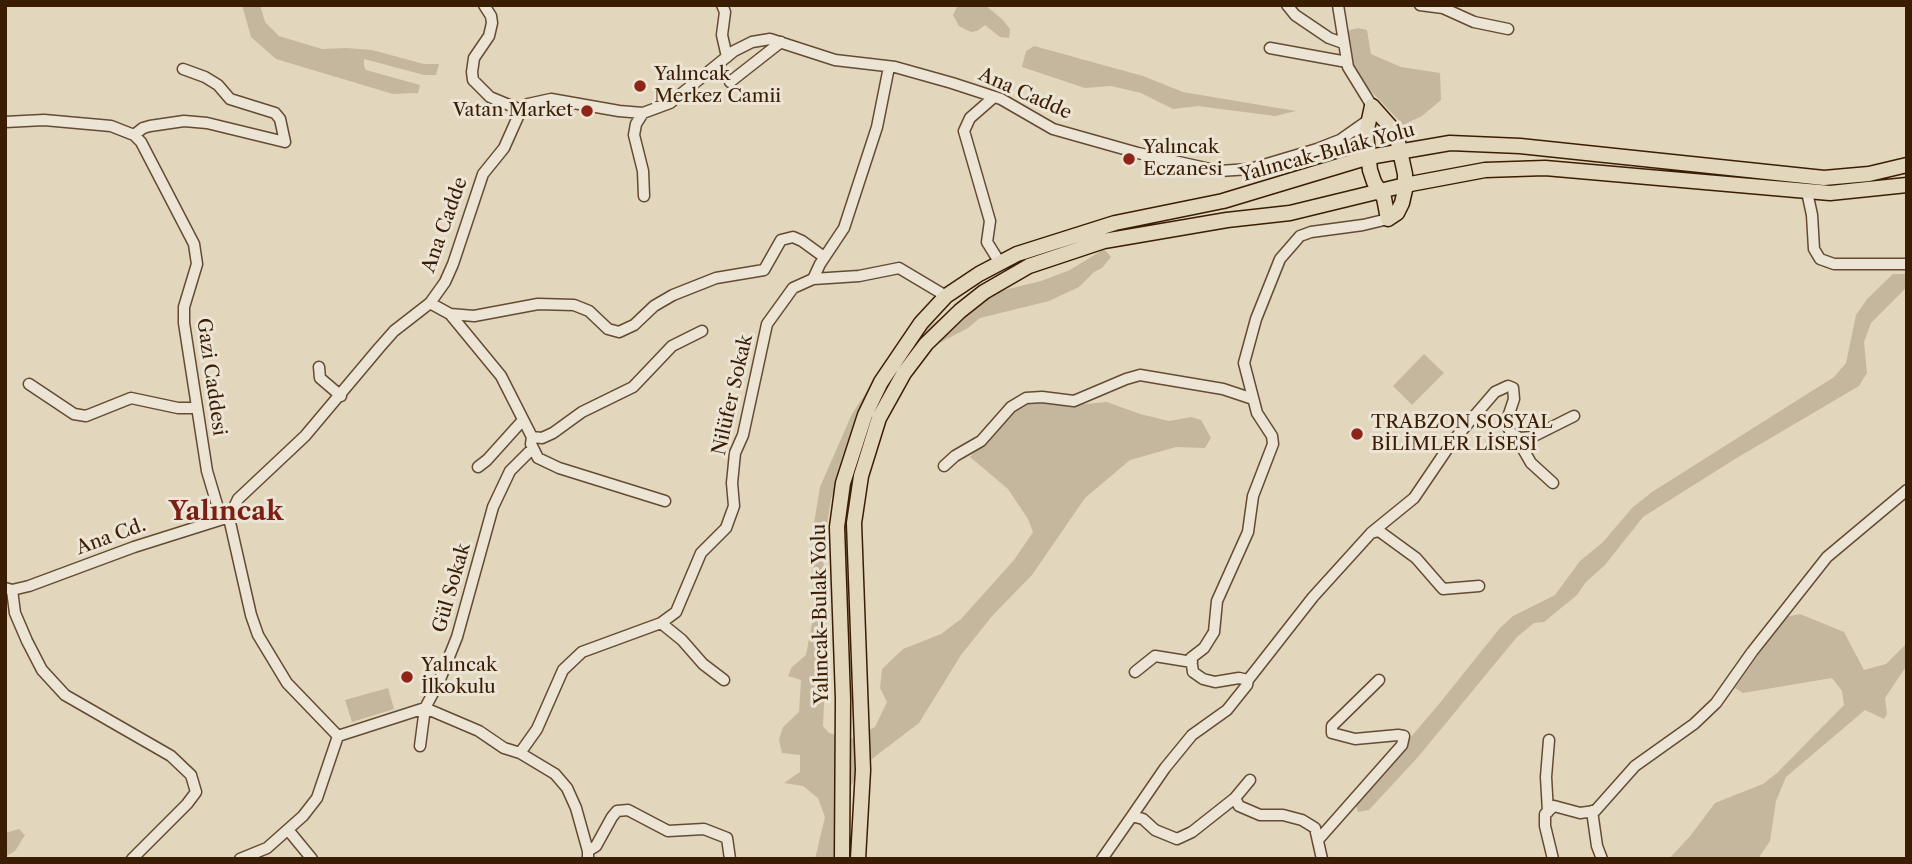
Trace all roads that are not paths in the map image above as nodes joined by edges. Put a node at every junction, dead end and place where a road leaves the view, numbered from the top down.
1 (484, 5) edge
2 (722, 5) edge
3 (1287, 5) edge
4 (1338, 5) edge
5 (1420, 5) edge
6 (1508, 29) dead end
7 (781, 42) junction
8 (1343, 43) junction
9 (1270, 48) dead end
10 (727, 57) junction
11 (1347, 62) junction
12 (889, 66) junction
13 (183, 69) dead end
14 (730, 82) dead end
15 (994, 97) junction
16 (1372, 106) junction
17 (521, 110) junction
18 (643, 113) junction
19 (1367, 121) junction
20 (5, 122) edge
21 (134, 135) junction
22 (1399, 150) junction
23 (1369, 158) junction
24 (1907, 165) edge
25 (1405, 185) junction
26 (1907, 185) edge
27 (1381, 192) junction
28 (1807, 192) junction
29 (644, 195) dead end
30 (1388, 219) junction
31 (824, 257) junction
32 (1000, 263) junction
33 (1907, 264) edge
34 (813, 279) junction
35 (946, 296) junction
36 (430, 303) junction
37 (450, 314) junction
38 (702, 331) dead end
39 (319, 367) dead end
40 (29, 384) dead end
41 (341, 396) junction
42 (1253, 399) junction
43 (197, 408) junction
44 (1574, 416) dead end
45 (523, 420) junction
46 (1520, 438) junction
47 (532, 442) junction
48 (944, 466) dead end
49 (478, 467) dead end
50 (1553, 483) dead end
51 (1907, 490) edge
52 (666, 501) dead end
53 (225, 518) junction
54 (1371, 533) junction
55 (1479, 586) dead end
56 (9, 589) edge
57 (661, 623) junction
58 (1192, 663) junction
59 (1135, 672) dead end
60 (724, 680) dead end
61 (1248, 680) junction
62 (1379, 680) dead end
63 (425, 708) junction
64 (338, 736) junction
65 (1549, 740) dead end
66 (420, 746) dead end
67 (520, 753) junction
68 (1250, 780) dead end
69 (1235, 798) junction
70 (1592, 811) junction
71 (1548, 812) junction
72 (1132, 816) junction
73 (289, 831) junction
74 (1318, 840) junction
75 (588, 855) edge
76 (132, 859) edge
77 (240, 859) edge
78 (312, 859) edge
79 (730, 859) edge
80 (842, 859) edge
81 (858, 859) edge
82 (1102, 859) edge
83 (1322, 859) edge
84 (1553, 859) edge
85 (1602, 859) edge

1 - 17 street
2 - 10 street
3 - 8 street
4 - 8 street
5 - 6 street
7 - 10 street, Ana Cadde
7 - 12 street, Ana Cadde
7 - 14 street
8 - 11 street
9 - 11 street
10 - 18 street, Ana Cadde
11 - 16 street
12 - 15 street, Ana Cadde
12 - 31 street, Nilüfer Sokak
13 - 21 street
15 - 19 street, Ana Cadde
15 - 32 street
16 - 19 main road
16 - 22 main road
17 - 18 street, Ana Cadde
17 - 36 street, Ana Cadde
18 - 29 street
19 - 23 main road
20 - 21 street
21 - 43 street, Gazi Caddesi
22 - 23 main road, Yalıncak-Bulak Yolu
22 - 24 main road, Yalıncak-Bulak Yolu
22 - 25 main road
23 - 27 main road
23 - 32 main road, Yalıncak-Bulak Yolu
25 - 27 main road, Yalıncak-Bulak Yolu
25 - 28 main road, Yalıncak-Bulak Yolu
25 - 30 main road
26 - 28 main road, Yalıncak-Bulak Yolu
27 - 30 main road
27 - 81 main road, Yalıncak-Bulak Yolu
28 - 33 street
30 - 42 street
31 - 34 street, Nilüfer Sokak
31 - 37 street
32 - 35 main road, Yalıncak-Bulak Yolu
34 - 35 street
34 - 57 street, Nilüfer Sokak
35 - 80 main road, Yalıncak-Bulak Yolu
36 - 37 street
36 - 41 street, Ana Cadde
37 - 45 street
38 - 47 street
39 - 41 street
40 - 43 street
41 - 53 street, Ana Cadde
42 - 48 street
42 - 58 street
43 - 53 street, Gazi Caddesi
44 - 46 street
45 - 47 street
45 - 49 street
46 - 50 street
46 - 54 street
47 - 52 street
47 - 63 street, Gül Sokak
51 - 70 street
53 - 56 street, Ana Cd.
53 - 64 street
54 - 55 street
54 - 61 street
56 - 76 street
57 - 60 street
57 - 67 street, Nilüfer Sokak
58 - 59 street
58 - 61 street
61 - 72 street
62 - 74 street
63 - 64 street
63 - 66 street, Gül Sokak
63 - 67 street
64 - 73 street
65 - 71 street
67 - 75 street
68 - 69 street
69 - 72 street
69 - 74 street
70 - 71 street
70 - 85 street
71 - 84 street
72 - 82 street
73 - 77 street
73 - 78 street
74 - 83 street
75 - 79 street

